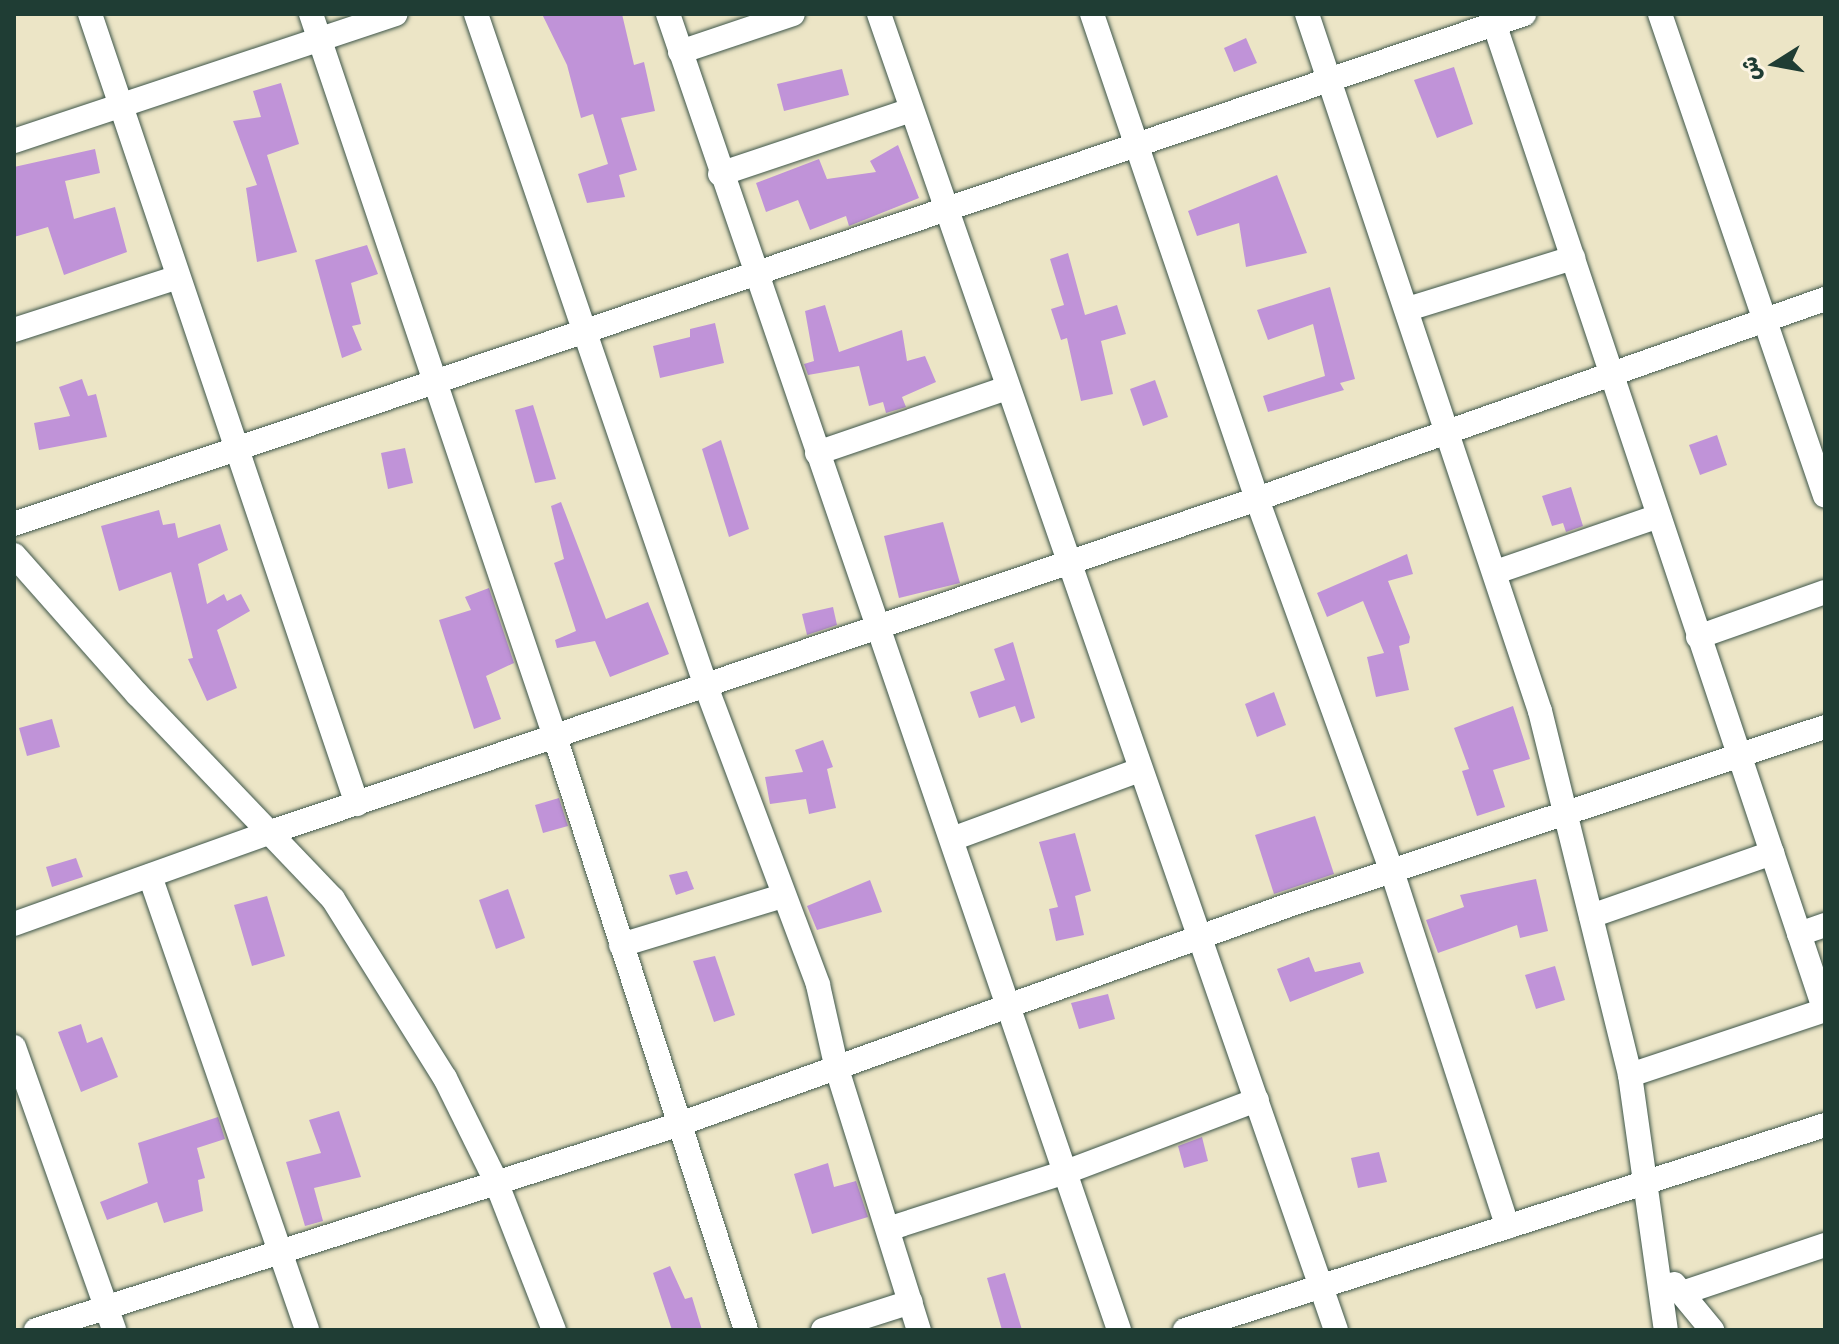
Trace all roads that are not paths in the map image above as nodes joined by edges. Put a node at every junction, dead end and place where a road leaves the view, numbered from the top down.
1 (90, 14) edge
2 (311, 14) edge
3 (395, 14) edge
4 (476, 14) edge
5 (668, 14) edge
6 (793, 14) edge
7 (879, 14) edge
8 (1092, 14) edge
9 (1307, 14) edge
10 (1524, 14) edge
11 (1660, 14) edge
12 (1493, 19) edge
13 (319, 39) junction
14 (680, 52) junction
15 (1329, 78) junction
16 (117, 106) junction
17 (911, 110) junction
18 (14, 141) edge
19 (1136, 143) junction
20 (720, 174) junction
21 (944, 208) junction
22 (1573, 258) junction
23 (753, 273) junction
24 (175, 278) junction
25 (1825, 299) edge
26 (1408, 309) junction
27 (1761, 321) junction
28 (14, 330) edge
29 (586, 330) junction
30 (1612, 373) junction
31 (434, 383) junction
32 (1007, 388) junction
33 (1450, 432) junction
34 (233, 450) junction
35 (817, 453) junction
36 (1825, 496) edge
37 (1257, 499) junction
38 (1659, 516) junction
39 (14, 524) edge
40 (14, 555) edge
41 (1068, 564) junction
42 (1496, 572) junction
43 (1825, 592) edge
44 (880, 629) junction
45 (1698, 637) junction
46 (707, 689) junction
47 (1825, 727) edge
48 (556, 740) junction
49 (1739, 755) junction
50 (1140, 770) junction
51 (357, 804) junction
52 (1566, 813) junction
53 (271, 832) junction
54 (952, 839) junction
55 (1772, 853) junction
56 (1392, 871) junction
57 (150, 876) junction
58 (782, 896) junction
59 (1591, 916) junction
60 (14, 924) edge
61 (1825, 925) edge
62 (1799, 934) junction
63 (1199, 937) junction
64 (621, 945) junction
65 (1008, 1005) junction
66 (1825, 1010) edge
67 (14, 1047) edge
68 (837, 1069) junction
69 (1630, 1075) junction
70 (1257, 1100) junction
71 (677, 1125) junction
72 (1825, 1125) edge
73 (1066, 1172) junction
74 (495, 1179) junction
75 (1648, 1184) junction
76 (1508, 1227) junction
77 (888, 1229) junction
78 (1825, 1245) edge
79 (281, 1250) junction
80 (1660, 1267) junction
81 (1321, 1284) junction
82 (1682, 1293) junction
83 (911, 1302) junction
84 (105, 1306) junction
85 (36, 1330) edge
86 (114, 1330) edge
87 (307, 1330) edge
88 (554, 1330) edge
89 (746, 1330) edge
90 (823, 1330) edge
91 (919, 1330) edge
92 (1119, 1330) edge
93 (1185, 1330) edge
94 (1336, 1330) edge
95 (1666, 1330) edge
96 (1712, 1330) edge

1 - 16 street
2 - 13 street
3 - 13 street
4 - 29 street
5 - 14 street
6 - 14 street
7 - 17 street
8 - 19 street
9 - 15 street
10 - 12 street
11 - 27 street
12 - 15 street
12 - 22 street
13 - 16 street
13 - 31 street
14 - 20 street
15 - 19 street
15 - 26 street
16 - 18 street
16 - 24 street
17 - 20 street
17 - 21 street
19 - 21 street
19 - 37 street
20 - 23 street
21 - 23 street
21 - 32 street
22 - 26 street
22 - 30 street
23 - 29 street
23 - 35 street
24 - 28 street
24 - 34 street
25 - 27 street
26 - 33 street
27 - 30 street
27 - 36 street
29 - 31 street
29 - 46 street
30 - 33 street
30 - 38 street
31 - 34 street
31 - 48 street
32 - 35 street
32 - 41 street
33 - 37 street
33 - 42 street
34 - 39 street
34 - 51 street
35 - 44 street
37 - 41 street
37 - 56 street
38 - 42 street
38 - 45 street
40 - 53 street
41 - 44 street
41 - 50 street
42 - 52 street
43 - 45 street
44 - 46 street
44 - 54 street
45 - 49 street
46 - 48 street
46 - 58 street
47 - 49 street
48 - 51 street
48 - 64 street
49 - 52 street
49 - 55 street
50 - 54 street
50 - 63 street
51 - 53 street
52 - 56 street
52 - 59 street
53 - 57 street
53 - 74 street
54 - 65 street
55 - 59 street
55 - 62 street
56 - 63 street
56 - 76 street
57 - 60 street
57 - 79 street
58 - 64 street
58 - 68 street
59 - 69 street
61 - 62 street
62 - 66 street
63 - 65 street
63 - 70 street
64 - 71 street
65 - 68 street
65 - 73 street
66 - 69 street
67 - 84 street
68 - 71 street
68 - 77 street
69 - 75 street
70 - 73 street
70 - 81 street
71 - 74 street
71 - 89 street
72 - 75 street
73 - 77 street
73 - 92 street
74 - 79 street
74 - 88 street
75 - 76 street
75 - 80 street
76 - 81 street
77 - 83 street
78 - 82 street
79 - 84 street
79 - 87 street
80 - 82 street
80 - 95 street
81 - 93 street
81 - 94 street
82 - 96 street
83 - 90 street
83 - 91 street
84 - 85 street
84 - 86 street

